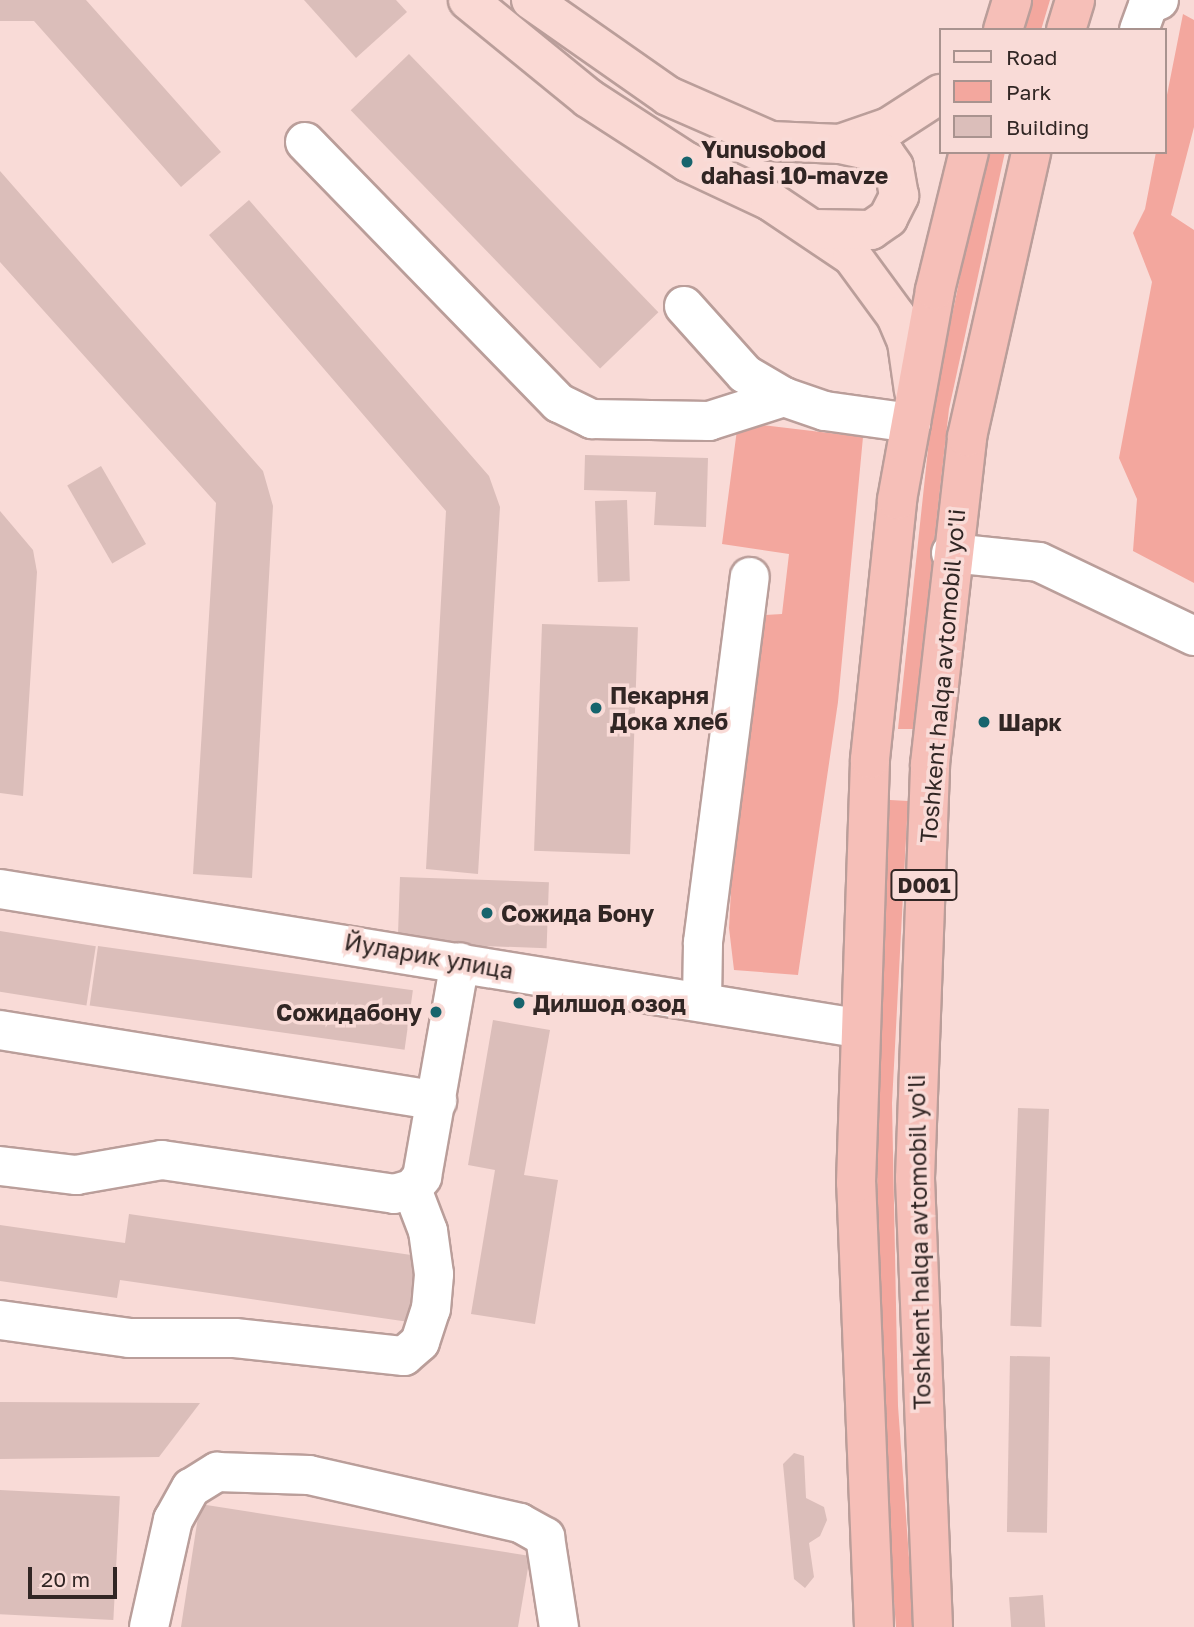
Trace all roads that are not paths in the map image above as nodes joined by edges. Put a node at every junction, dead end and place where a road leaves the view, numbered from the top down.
1 (468, 0) edge
2 (531, 0) edge
3 (1010, 0) edge
4 (1075, 0) edge
5 (1159, 0) edge
6 (993, 28) edge
7 (1003, 28) edge
8 (1067, 28) edge
9 (1140, 28) edge
10 (939, 95) edge
11 (305, 142) dead end
12 (840, 144) junction
13 (969, 154) edge
14 (1031, 154) edge
15 (815, 229) junction
16 (684, 306) dead end
17 (784, 397) junction
18 (913, 410) junction
19 (951, 553) junction
20 (750, 576) dead end
21 (1194, 636) edge
22 (870, 759) junction
23 (930, 764) junction
24 (0, 889) edge
25 (460, 962) junction
26 (702, 1001) junction
27 (857, 1028) junction
28 (0, 1030) edge
29 (437, 1101) junction
30 (0, 1166) edge
31 (412, 1189) junction
32 (0, 1320) edge
33 (149, 1627) edge
34 (559, 1627) edge
35 (874, 1627) edge
36 (933, 1627) edge

1 - 15 main road
2 - 12 main road
3 - 6 main road
3 - 7 highway
4 - 8 highway
5 - 9 street
10 - 12 main road
11 - 17 street
12 - 15 main road
13 - 18 highway, D001
14 - 19 highway, Toshkent halqa avtomobil yo'li / D001
15 - 18 main road
16 - 17 street
17 - 18 street
18 - 22 highway, D001
19 - 21 street
19 - 23 highway, Toshkent halqa avtomobil yo'li / D001
20 - 26 street
22 - 23 highway
22 - 27 highway, D001
23 - 36 highway, Toshkent halqa avtomobil yo'li / D001
24 - 25 street, Йуларик улица
25 - 26 street, Йуларик улица
25 - 29 street
26 - 27 street, Йуларик улица
27 - 35 highway, D001
28 - 29 street
29 - 31 street
30 - 31 street
31 - 32 street
33 - 34 street

